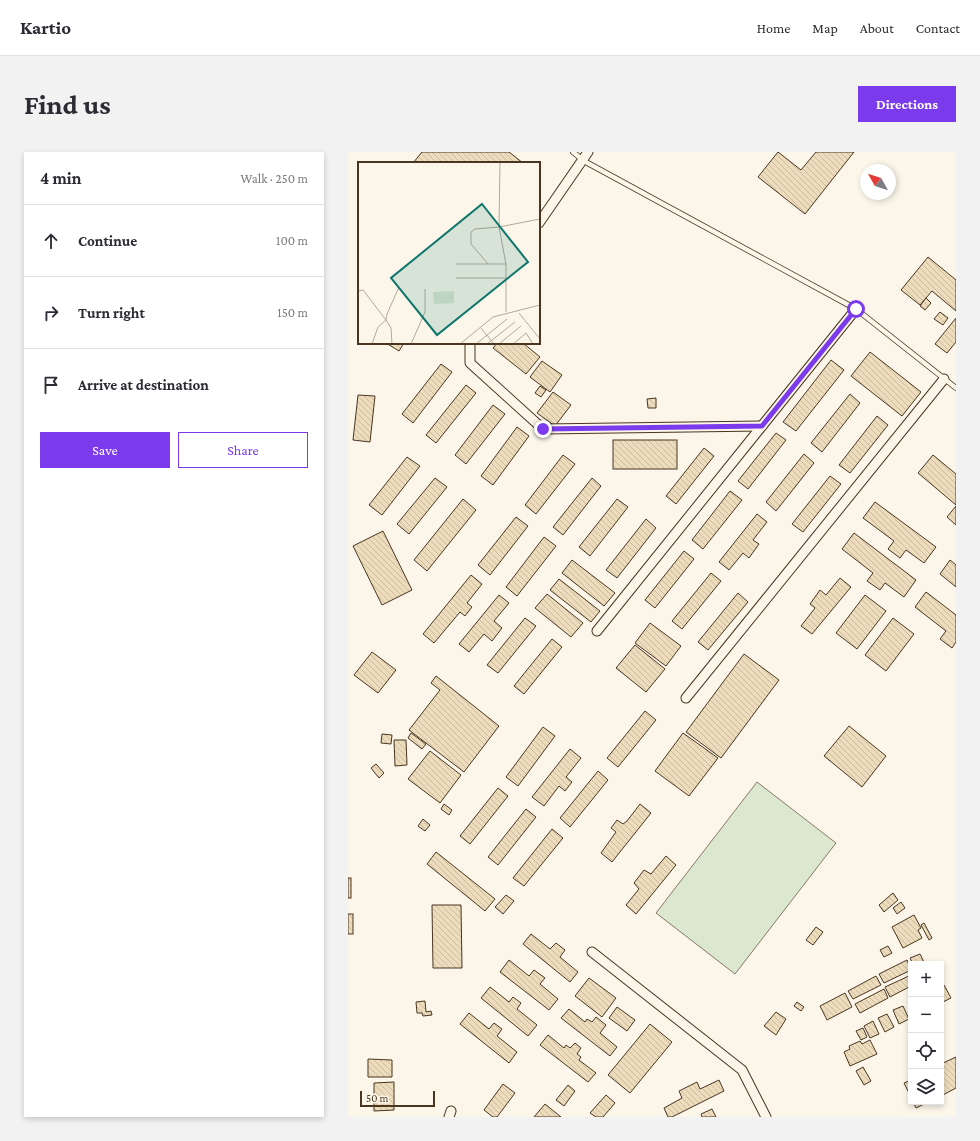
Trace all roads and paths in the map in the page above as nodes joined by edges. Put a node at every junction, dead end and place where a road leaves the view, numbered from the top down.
1 (573, 152) edge
2 (588, 152) edge
3 (584, 161) junction
4 (540, 222) edge
5 (856, 309) junction
6 (470, 344) edge
7 (944, 379) junction
8 (956, 388) edge
9 (762, 426) junction
10 (596, 631) dead end
11 (686, 698) dead end
12 (592, 952) dead end
13 (766, 1117) edge

1 - 3 lane
2 - 3 street
3 - 4 street
3 - 5 lane
5 - 7 lane
5 - 9 street
6 - 9 street
7 - 8 lane
7 - 11 street
9 - 10 street
12 - 13 street

